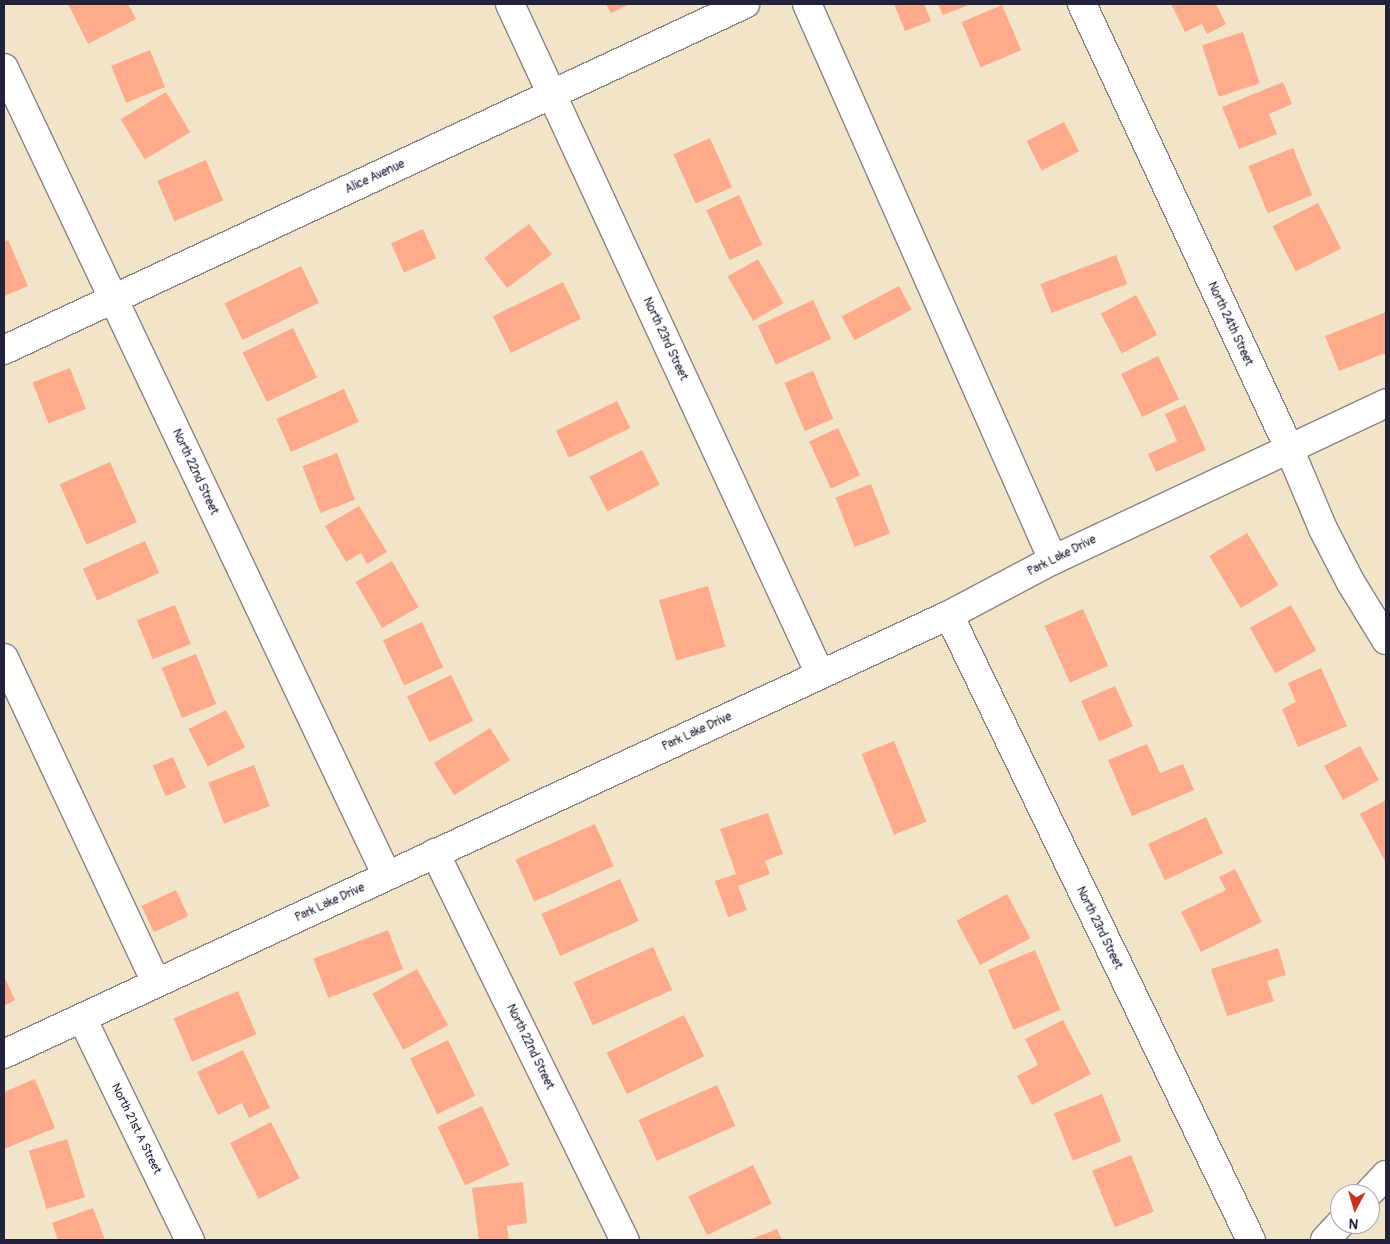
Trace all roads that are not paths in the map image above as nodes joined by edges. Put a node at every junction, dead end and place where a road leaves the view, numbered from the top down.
1 (510, 4) edge
2 (745, 4) edge
3 (807, 4) edge
4 (1082, 4) edge
5 (4, 68) edge
6 (552, 94) junction
7 (113, 299) junction
8 (4, 350) edge
9 (1386, 403) edge
10 (1288, 446) junction
11 (1053, 560) junction
12 (949, 615) junction
13 (1386, 640) edge
14 (4, 658) edge
15 (820, 674) junction
16 (435, 854) junction
17 (387, 876) junction
18 (156, 984) junction
19 (82, 1018) junction
20 (4, 1054) edge
21 (190, 1240) edge
22 (625, 1240) edge
23 (1251, 1240) edge

1 - 6 street, North 23rd Street
2 - 6 street, Alice Avenue
3 - 11 street
4 - 10 street, North 24th Street
5 - 7 street, North 22nd Street
6 - 7 street, Alice Avenue
6 - 15 street, North 23rd Street
7 - 8 street, Alice Avenue
7 - 17 street, North 22nd Street
9 - 10 street, Park Lake Drive
10 - 11 street, Park Lake Drive
10 - 13 street, North 24th Street
11 - 12 street, Park Lake Drive
12 - 15 street, Park Lake Drive
12 - 23 street, North 23rd Street
14 - 18 street
15 - 16 street, Park Lake Drive
16 - 17 street, Park Lake Drive
16 - 22 street, North 22nd Street
17 - 18 street, Park Lake Drive
18 - 19 street, Park Lake Drive
19 - 20 street, Park Lake Drive
19 - 21 street, North 21st A Street

